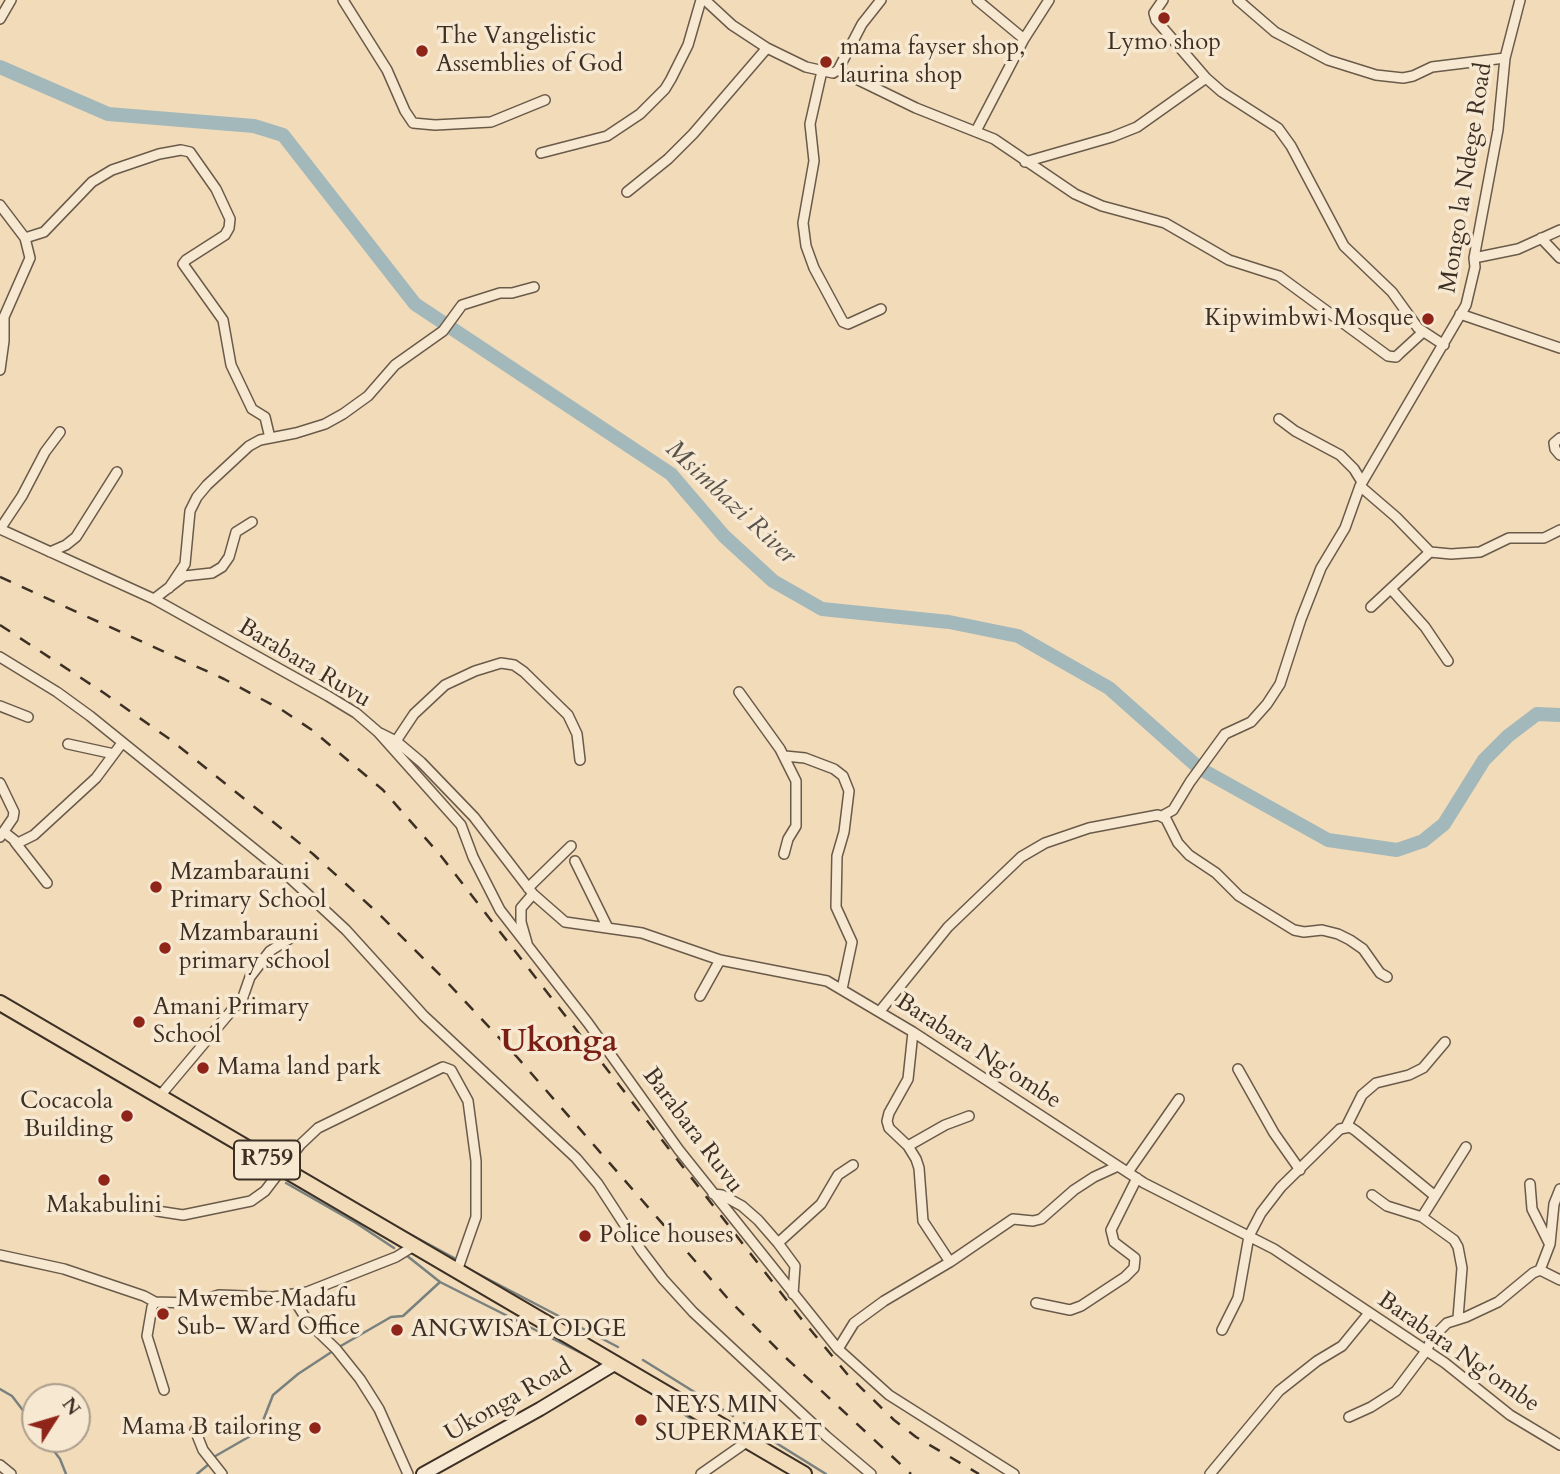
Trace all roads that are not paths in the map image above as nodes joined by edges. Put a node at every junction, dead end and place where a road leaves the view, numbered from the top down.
1 (11, 0) edge
2 (343, 0) edge
3 (703, 0) edge
4 (881, 0) edge
5 (976, 0) edge
6 (1049, 0) edge
7 (1163, 0) edge
8 (1238, 0) edge
9 (1520, 0) edge
10 (0, 19) edge
11 (1024, 39) junction
12 (767, 48) junction
13 (1506, 58) junction
14 (838, 70) junction
15 (822, 71) junction
16 (1206, 78) junction
17 (545, 100) dead end
18 (976, 131) junction
19 (541, 153) dead end
20 (1025, 162) junction
21 (627, 192) dead end
22 (1, 208) edge
23 (1560, 230) edge
24 (25, 238) junction
25 (1541, 238) junction
26 (1474, 258) junction
27 (1560, 258) edge
28 (534, 287) dead end
29 (881, 309) dead end
30 (1461, 314) junction
31 (1423, 332) junction
32 (1444, 345) junction
33 (1560, 348) edge
34 (0, 370) edge
35 (1279, 419) dead end
36 (60, 432) dead end
37 (270, 438) junction
38 (1560, 438) edge
39 (1560, 455) edge
40 (117, 472) dead end
41 (1361, 484) junction
42 (252, 522) dead end
43 (0, 529) edge
44 (1560, 530) edge
45 (50, 552) junction
46 (1430, 552) junction
47 (169, 588) junction
48 (1391, 589) junction
49 (154, 599) junction
50 (1371, 607) dead end
51 (0, 657) edge
52 (1448, 660) dead end
53 (739, 692) dead end
54 (0, 706) edge
55 (29, 717) dead end
56 (378, 733) junction
57 (396, 741) junction
58 (122, 743) junction
59 (68, 744) dead end
60 (114, 754) junction
61 (785, 757) junction
62 (580, 760) dead end
63 (0, 783) edge
64 (1163, 816) junction
65 (2, 834) edge
66 (15, 842) junction
67 (571, 846) dead end
68 (784, 854) dead end
69 (575, 861) dead end
70 (47, 883) dead end
71 (530, 891) junction
72 (607, 926) junction
73 (294, 936) dead end
74 (528, 948) junction
75 (720, 960) junction
76 (1387, 978) dead end
77 (842, 989) junction
78 (700, 996) dead end
79 (0, 1003) edge
80 (880, 1011) junction
81 (914, 1032) junction
82 (1445, 1042) dead end
83 (1238, 1069) dead end
84 (159, 1097) junction
85 (1179, 1100) dead end
86 (969, 1116) dead end
87 (1346, 1127) junction
88 (908, 1146) junction
89 (1466, 1147) dead end
90 (853, 1164) dead end
91 (1118, 1166) junction
92 (282, 1168) junction
93 (1300, 1170) junction
94 (1128, 1172) junction
95 (1137, 1178) junction
96 (1530, 1184) dead end
97 (1560, 1189) edge
98 (713, 1194) junction
99 (1372, 1195) dead end
100 (1435, 1196) junction
101 (156, 1212) dead end
102 (1422, 1217) junction
103 (1249, 1237) junction
104 (778, 1243) junction
105 (1550, 1244) junction
106 (414, 1246) junction
107 (0, 1255) edge
108 (950, 1262) junction
109 (1541, 1270) junction
110 (457, 1271) junction
111 (1560, 1280) edge
112 (793, 1294) junction
113 (292, 1296) junction
114 (155, 1302) junction
115 (1036, 1303) dead end
116 (1369, 1313) junction
117 (1458, 1318) junction
118 (1222, 1330) dead end
119 (838, 1349) junction
120 (1426, 1351) junction
121 (616, 1363) junction
122 (164, 1390) dead end
123 (1349, 1417) dead end
124 (195, 1430) dead end
125 (748, 1441) junction
126 (1560, 1445) edge
127 (0, 1465) edge
128 (11, 1474) edge
129 (222, 1474) edge
130 (408, 1474) edge
131 (423, 1474) edge
132 (701, 1474) edge
133 (804, 1474) edge
134 (871, 1474) edge
135 (1014, 1474) edge
136 (1210, 1474) edge

1 - 10 street
2 - 17 street
3 - 12 street
3 - 19 street
4 - 14 street
5 - 11 street
6 - 11 street
7 - 16 street
8 - 13 street
9 - 13 street, Mongo la Ndege Road
11 - 18 street
12 - 15 street
12 - 21 street
13 - 26 street, Mongo la Ndege Road
14 - 15 street
14 - 18 street
15 - 29 street
16 - 20 street
16 - 31 street
18 - 20 street
20 - 31 street
22 - 24 street
23 - 25 street
24 - 34 street
24 - 37 street
25 - 26 street
25 - 27 street
26 - 30 street, Mongo la Ndege Road
28 - 37 street
30 - 32 street, Mongo la Ndege Road
30 - 33 street
31 - 32 street
32 - 41 street, Mongo la Ndege Road
35 - 41 street
36 - 43 street
37 - 47 street
38 - 39 street
40 - 45 street
41 - 46 street
41 - 64 street, Mongo la Ndege Road
42 - 47 street
43 - 45 street, Barabara Ruvu
44 - 46 street
45 - 49 street, Barabara Ruvu
46 - 48 street
47 - 49 street
48 - 50 street
48 - 52 street
49 - 56 street, Barabara Ruvu
51 - 58 street
53 - 61 street
54 - 55 street
56 - 57 street, Barabara Ng'ombe
56 - 74 street, Barabara Ruvu
57 - 62 street
57 - 71 street, Barabara Ng'ombe
58 - 60 street
58 - 134 street
59 - 60 street
60 - 66 street
61 - 68 street
61 - 77 street
63 - 65 street
64 - 76 street
64 - 80 street
65 - 66 street
66 - 70 street
67 - 71 street
69 - 72 street
71 - 72 street, Barabara Ng'ombe
71 - 74 street
72 - 75 street, Barabara Ng'ombe
73 - 84 street
74 - 98 street, Barabara Ruvu
75 - 77 street, Barabara Ng'ombe
75 - 78 street
77 - 80 street, Barabara Ng'ombe
79 - 84 main road, R759
80 - 81 street, Barabara Ng'ombe
81 - 88 street
81 - 91 street, Barabara Ng'ombe
82 - 87 street
83 - 93 street
84 - 92 main road, R759
85 - 94 street
86 - 88 street
87 - 93 street
87 - 100 street
88 - 108 street
89 - 100 street
90 - 104 street
91 - 94 street, Barabara Ng'ombe
91 - 108 street
92 - 101 street
92 - 106 main road, R759
92 - 110 street
93 - 103 street
94 - 95 street, Barabara Ng'ombe
95 - 103 street, Barabara Ng'ombe
95 - 115 street
96 - 105 street
97 - 105 street
98 - 104 street
98 - 112 street, Barabara Ruvu
99 - 102 street
100 - 102 street
102 - 117 street
103 - 116 street, Barabara Ng'ombe
103 - 118 street
104 - 112 street
105 - 109 street
106 - 110 main road, R759
106 - 113 street
107 - 114 street
108 - 119 street
109 - 111 street
109 - 117 street
110 - 121 main road, R759
112 - 119 street, Barabara Ruvu
113 - 114 street
113 - 130 street
114 - 122 street
116 - 120 street, Barabara Ng'ombe
116 - 136 street
117 - 120 street
119 - 135 street, Barabara Ruvu
120 - 123 street
120 - 126 street, Barabara Ng'ombe
121 - 125 main road, R759
121 - 131 street, Ukonga Road
124 - 129 street
125 - 132 street
125 - 133 main road, R759
127 - 128 street

